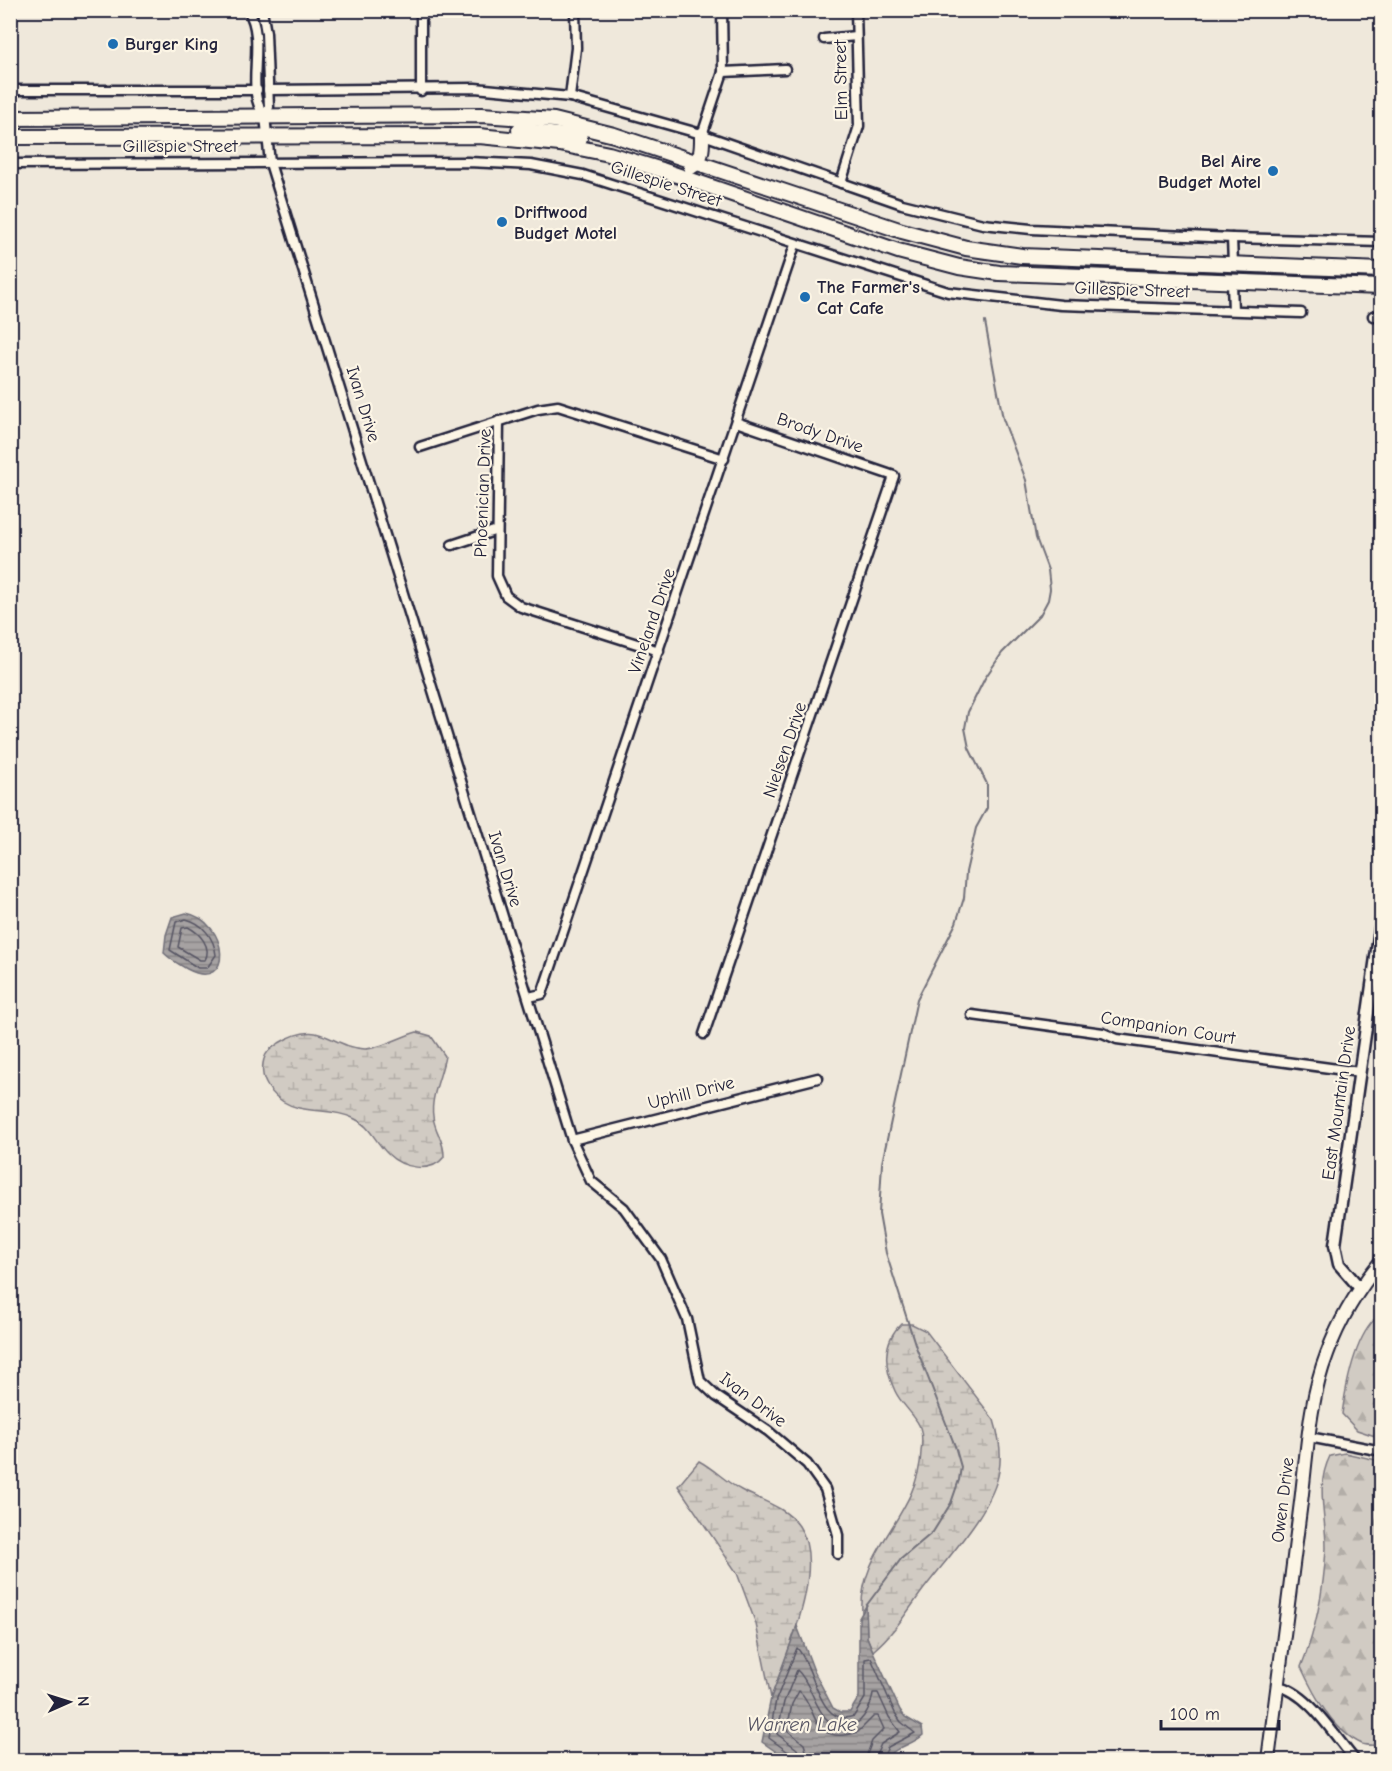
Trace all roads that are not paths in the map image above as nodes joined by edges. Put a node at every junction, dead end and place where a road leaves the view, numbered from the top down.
1 (248, 10) edge
2 (262, 10) edge
3 (421, 10) edge
4 (574, 10) edge
5 (722, 10) edge
6 (856, 10) edge
7 (856, 36) junction
8 (824, 39) dead end
9 (785, 69) dead end
10 (723, 72) junction
11 (10, 90) edge
12 (257, 90) junction
13 (268, 90) junction
14 (421, 91) junction
15 (570, 97) junction
16 (265, 116) junction
17 (10, 118) edge
18 (267, 135) junction
19 (479, 136) junction
20 (10, 137) edge
21 (702, 137) junction
22 (683, 157) junction
23 (698, 162) junction
24 (270, 163) junction
25 (10, 164) edge
26 (841, 183) junction
27 (1232, 238) junction
28 (1382, 242) edge
29 (795, 245) junction
30 (1233, 264) junction
31 (1379, 270) edge
32 (1232, 283) junction
33 (1382, 287) edge
34 (1233, 310) junction
35 (1301, 313) dead end
36 (499, 421) junction
37 (736, 422) junction
38 (420, 447) dead end
39 (723, 459) junction
40 (894, 476) joint
41 (497, 530) junction
42 (452, 545) dead end
43 (659, 651) junction
44 (1382, 915) edge
45 (529, 997) junction
46 (972, 1015) dead end
47 (704, 1035) dead end
48 (1359, 1072) junction
49 (818, 1078) dead end
50 (572, 1140) junction
51 (1382, 1260) edge
52 (1359, 1287) junction
53 (1309, 1437) junction
54 (1382, 1451) edge
55 (838, 1554) dead end
56 (1277, 1686) junction
57 (1268, 1761) edge
58 (1355, 1761) edge

1 - 12 street
2 - 13 street
3 - 14 street
4 - 15 street
5 - 10 street
6 - 7 street, Elm Street
7 - 8 street
7 - 26 street, Elm Street
9 - 10 street
10 - 21 street
11 - 12 street
12 - 16 street
13 - 14 street
13 - 16 street
14 - 15 street
15 - 21 street
16 - 17 highway
16 - 18 street, Ivan Drive
16 - 22 highway
18 - 19 highway
18 - 20 highway
18 - 24 street, Ivan Drive
19 - 23 highway
19 - 32 highway
21 - 22 highway
21 - 23 highway
21 - 26 street
22 - 23 highway
23 - 30 highway
24 - 25 street, Gillespie Street
24 - 29 street, Gillespie Street
24 - 45 street, Ivan Drive
26 - 27 street
27 - 28 street
27 - 30 street
29 - 34 street, Gillespie Street
29 - 37 street, Vineland Drive
30 - 31 highway
31 - 32 highway
32 - 33 highway
32 - 34 street
34 - 35 street, Gillespie Street
36 - 38 street
36 - 39 street, Phoenician Drive
36 - 41 street, Phoenician Drive
37 - 39 street, Vineland Drive
37 - 40 street, Brody Drive
39 - 43 street, Vineland Drive
40 - 47 street, Nielsen Drive
41 - 42 street
41 - 43 street, Phoenician Drive
43 - 45 street, Vineland Drive
44 - 48 street, East Mountain Drive
45 - 50 street, Ivan Drive
46 - 48 street, Companion Court
48 - 52 street, East Mountain Drive
49 - 50 street, Uphill Drive
50 - 55 street, Ivan Drive
51 - 52 main road, Owen Drive
52 - 53 main road, Owen Drive
53 - 54 street
53 - 56 main road, Owen Drive
56 - 57 main road, Owen Drive
56 - 58 street

